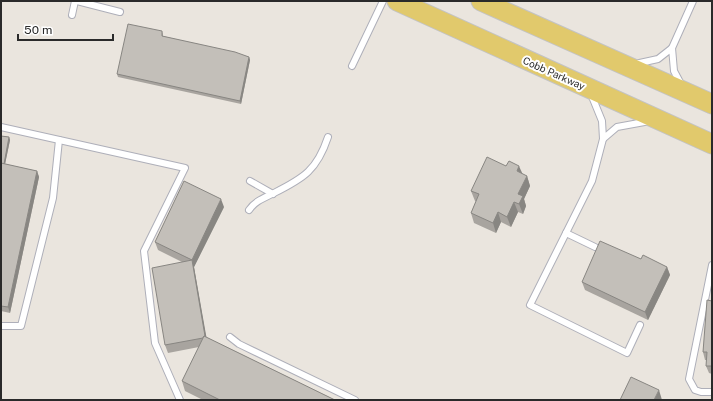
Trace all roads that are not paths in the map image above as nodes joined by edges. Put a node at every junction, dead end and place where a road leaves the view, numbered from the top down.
1 (76, 1) edge
2 (383, 1) edge
3 (397, 1) edge
4 (481, 1) edge
5 (693, 1) edge
6 (507, 6) dead end
7 (120, 12) dead end
8 (72, 15) dead end
9 (532, 24) junction
10 (672, 48) junction
11 (352, 66) dead end
12 (625, 66) junction
13 (589, 89) junction
14 (685, 93) junction
15 (712, 104) edge
16 (657, 120) junction
17 (1, 127) edge
18 (328, 138) dead end
19 (603, 139) junction
20 (59, 140) junction
21 (712, 144) edge
22 (250, 181) dead end
23 (273, 194) junction
24 (249, 210) dead end
25 (566, 233) junction
26 (595, 248) edge
27 (712, 265) edge
28 (640, 325) dead end
29 (1, 326) edge
30 (230, 337) dead end
31 (712, 392) edge
32 (180, 400) edge
33 (355, 400) edge

1 - 7 lane
1 - 8 lane
2 - 11 lane
3 - 13 main road, Cobb Parkway
4 - 9 main road
5 - 10 lane
6 - 9 lane
9 - 12 main road
10 - 12 lane
10 - 14 lane
12 - 14 main road
13 - 16 main road, Cobb Parkway
13 - 19 lane
14 - 15 main road
16 - 19 lane
16 - 21 main road, Cobb Parkway
17 - 20 lane
18 - 23 lane
19 - 25 lane
20 - 29 lane
20 - 32 lane
22 - 23 lane
23 - 24 lane
25 - 26 lane
25 - 28 lane
27 - 31 lane
30 - 33 lane

